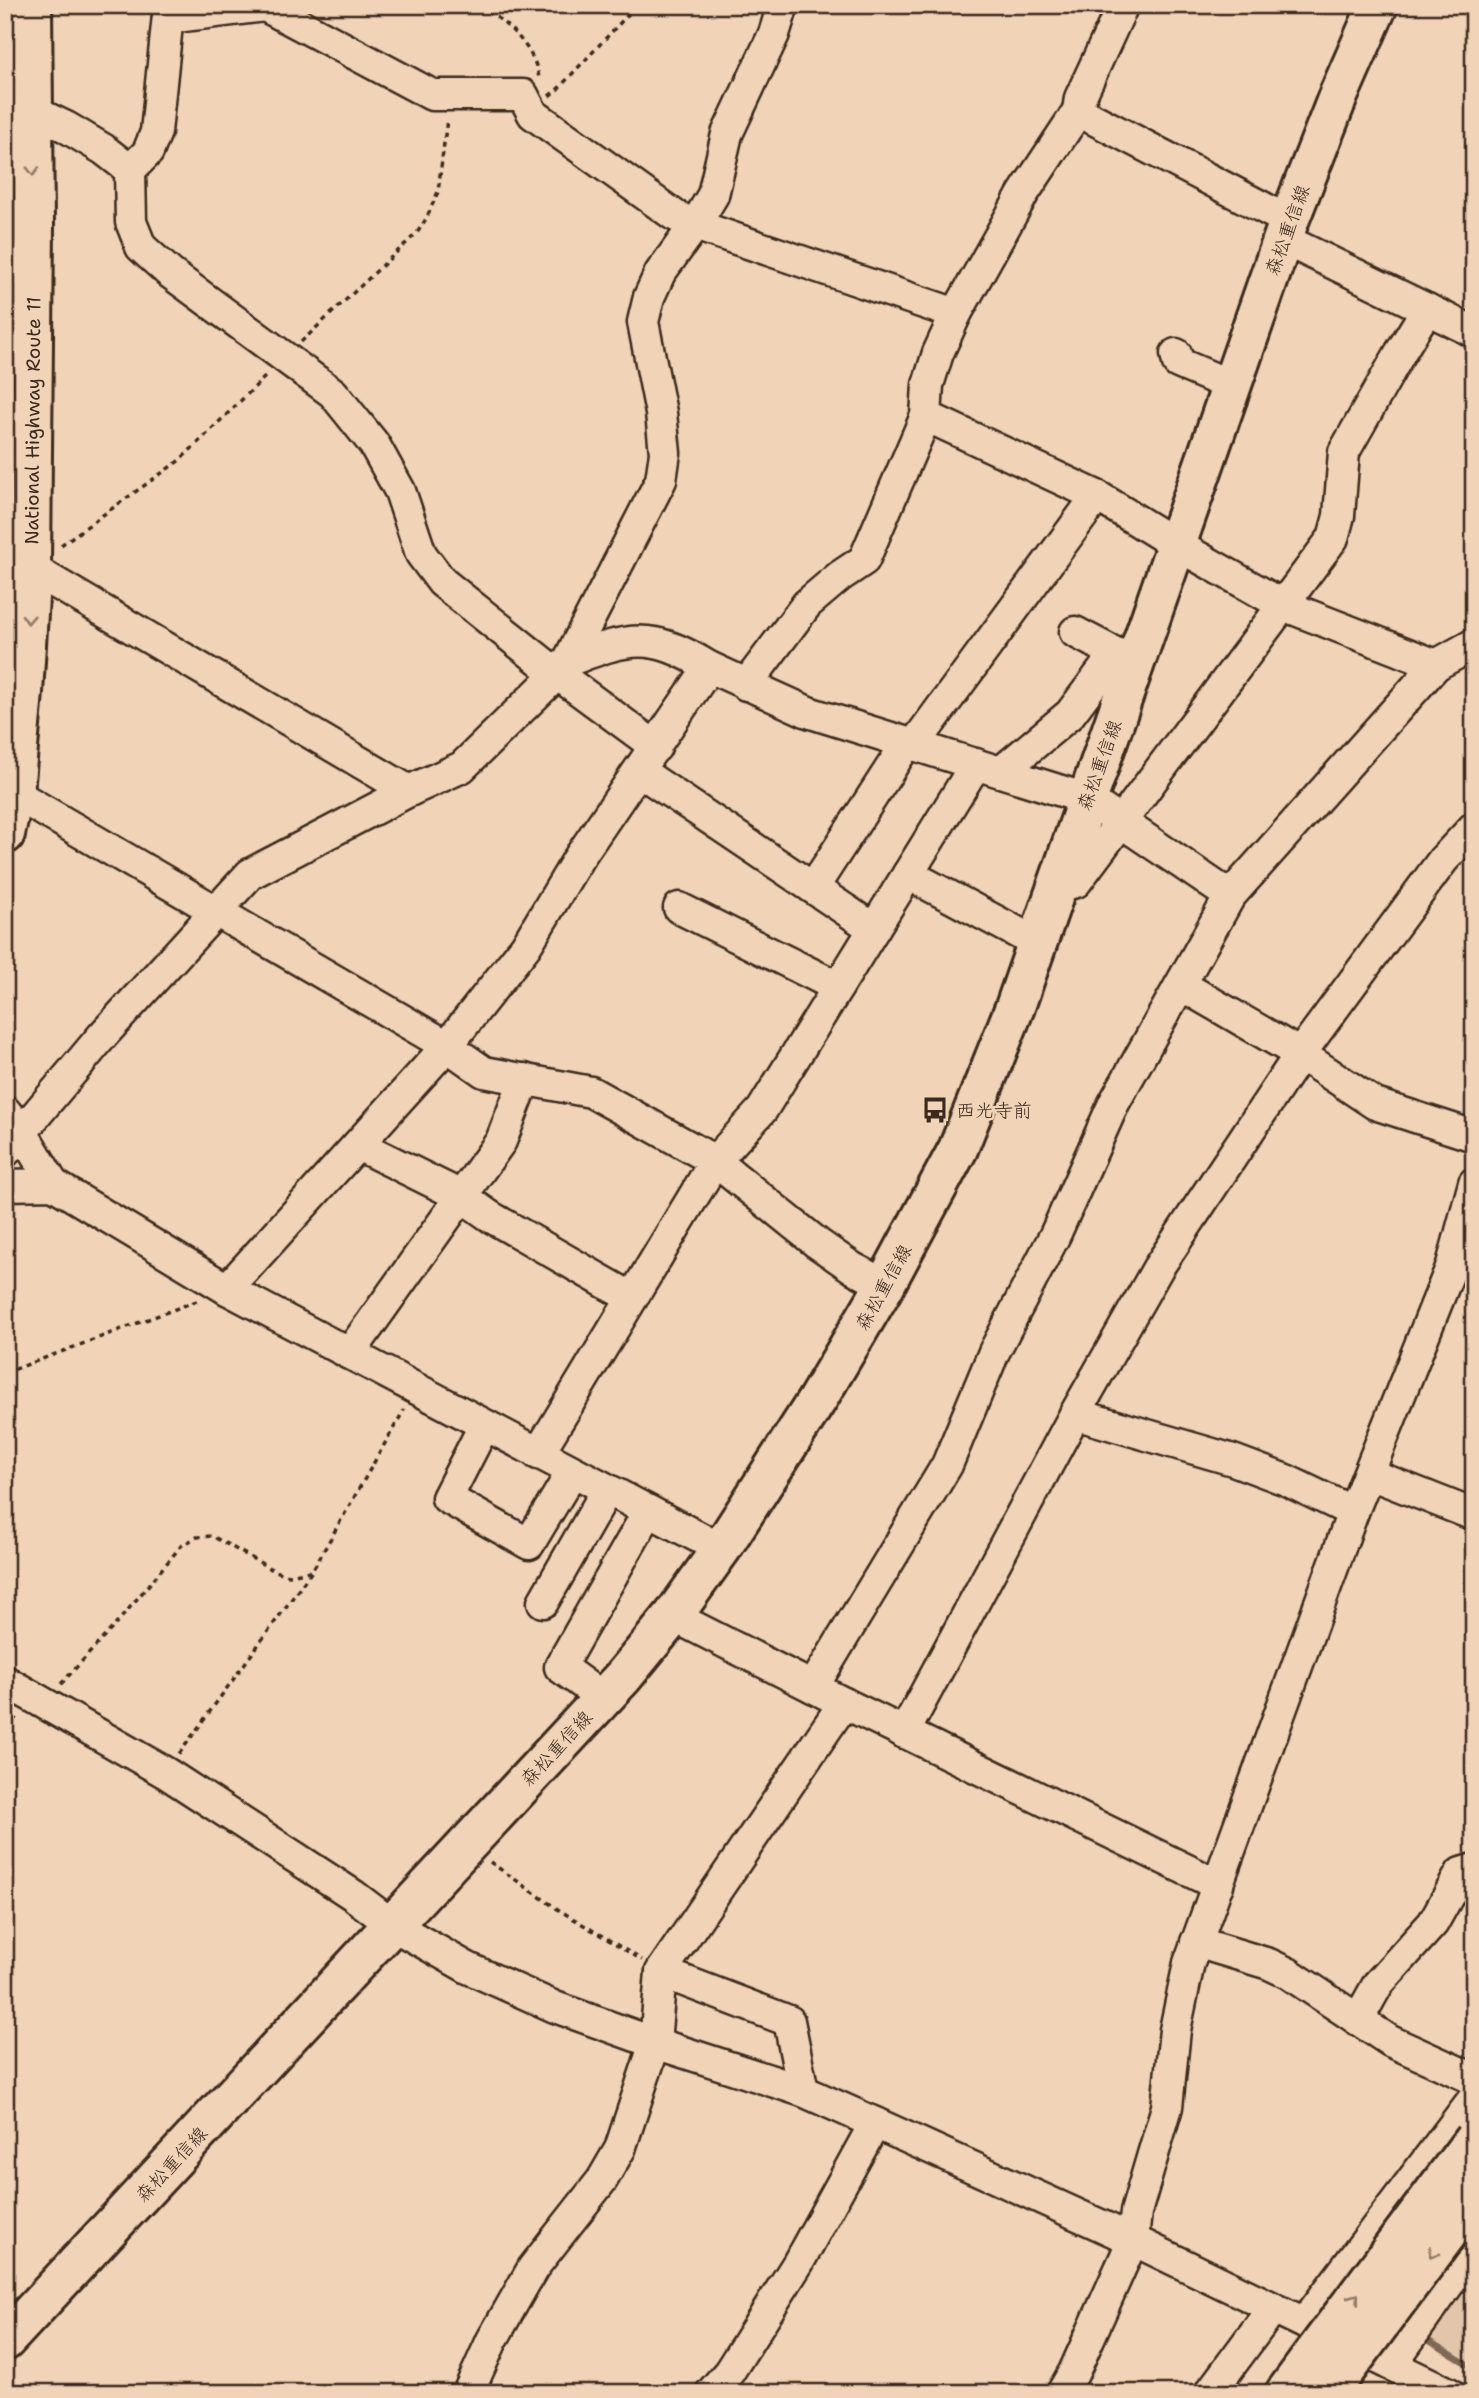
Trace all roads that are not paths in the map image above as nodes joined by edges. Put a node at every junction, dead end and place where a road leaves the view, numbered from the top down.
1 (32, 5) edge
2 (783, 5) edge
3 (1123, 5) edge
4 (1378, 5) edge
5 (168, 12) edge
6 (19, 106) edge
7 (1078, 111) junction
8 (130, 170) junction
9 (695, 225) junction
10 (1286, 230) junction
11 (1427, 309) junction
12 (956, 314) junction
13 (1474, 332) edge
14 (1176, 354) dead end
15 (1232, 386) junction
16 (926, 416) junction
17 (1097, 496) junction
18 (1177, 545) junction
19 (18, 559) edge
20 (1283, 605) junction
21 (1075, 632) dead end
22 (1474, 645) edge
23 (1125, 658) junction
24 (1436, 665) junction
25 (563, 667) junction
26 (709, 667) junction
27 (746, 685) junction
28 (911, 744) junction
29 (648, 759) junction
30 (988, 768) junction
31 (10, 790) edge
32 (409, 791) junction
33 (1087, 799) junction
34 (1120, 821) junction
35 (1474, 827) edge
36 (5, 834) edge
37 (908, 874) junction
38 (1056, 887) junction
39 (813, 888) junction
40 (1230, 896) junction
41 (679, 908) dead end
42 (217, 911) junction
43 (874, 929) junction
44 (1037, 943) junction
45 (1181, 985) junction
46 (838, 987) junction
47 (447, 1046) junction
48 (1300, 1054) junction
49 (524, 1079) junction
50 (11, 1132) edge
51 (1474, 1136) edge
52 (358, 1145) junction
53 (715, 1161) junction
54 (1474, 1183) edge
55 (53, 1184) junction
56 (5, 1185) edge
57 (461, 1196) junction
58 (885, 1284) junction
59 (227, 1289) junction
60 (632, 1298) junction
61 (349, 1354) junction
62 (1075, 1414) junction
63 (484, 1426) junction
64 (538, 1454) junction
65 (572, 1472) junction
66 (1370, 1474) junction
67 (607, 1490) junction
68 (648, 1511) junction
69 (1353, 1513) junction
70 (1474, 1515) edge
71 (720, 1549) junction
72 (543, 1602) dead end
73 (673, 1616) junction
74 (5, 1681) edge
75 (813, 1687) junction
76 (603, 1698) junction
77 (844, 1703) junction
78 (904, 1733) junction
79 (1474, 1870) edge
80 (1218, 1885) junction
81 (394, 1926) junction
82 (1196, 1942) junction
83 (661, 1972) junction
84 (1358, 2020) junction
85 (655, 2043) junction
86 (1474, 2079) edge
87 (803, 2091) junction
88 (1474, 2098) edge
89 (875, 2123) junction
90 (1474, 2139) edge
91 (1474, 2198) edge
92 (1133, 2239) junction
93 (1474, 2248) edge
94 (1273, 2308) junction
95 (5, 2341) edge
96 (1323, 2360) edge
97 (1397, 2377) edge
98 (468, 2393) edge
99 (711, 2393) edge
100 (1062, 2393) edge
101 (1210, 2393) edge
102 (1285, 2393) edge
103 (1449, 2393) edge

1 - 6 main road, National Highway Route 11
2 - 9 street
3 - 7 street
4 - 10 main road, 森松重信線
5 - 8 street
5 - 9 street
6 - 8 street
6 -> 19 main road, National Highway Route 11
7 - 10 street
7 - 12 street
8 - 25 street
9 - 12 street
9 - 25 street
10 - 11 street
10 - 15 main road, 森松重信線
11 - 13 street
11 - 20 street
12 - 16 street
14 - 15 street
15 - 18 main road, 森松重信線
16 - 17 street
16 - 27 street
17 - 18 street
17 - 28 street
18 - 20 street
18 - 23 main road, 森松重信線
19 -> 31 main road, National Highway Route 11
19 - 32 street
20 - 24 street
20 - 34 street
21 - 23 street
22 - 24 street
23 - 30 street
23 - 33 main road, 森松重信線
24 - 40 street
25 - 26 street
25 - 29 street
25 - 32 street
26 - 27 street
26 - 29 street
27 - 28 street
28 - 30 street
28 - 39 street
29 - 39 street
29 - 47 street
30 - 33 street
30 - 37 street
31 - 36 main road, National Highway Route 11
31 - 42 street
32 - 42 street
33 - 34 street
33 - 38 main road, 森松重信線
34 - 38 street
34 - 40 street
35 - 48 street
37 - 43 street
37 - 44 street
38 - 44 main road, 森松重信線
39 - 43 street
40 - 45 street
41 - 46 street
42 - 47 street
42 - 50 street
43 - 46 street
44 - 58 main road, 森松重信線
45 - 48 street
45 - 75 street
46 - 53 street
47 - 49 street
47 - 52 street
48 - 51 street
48 - 62 street
49 - 53 street
49 - 57 street
50 - 55 street
52 - 57 street
52 - 59 street
53 - 58 street
53 - 60 street
54 - 66 street
55 - 56 street
55 - 59 street
57 - 60 street
57 - 61 street
58 - 71 main road, 森松重信線
59 - 61 street
60 - 64 street
61 - 63 street
62 - 69 street
62 - 78 street
63 - 64 street
63 - 65 street
64 - 65 street
65 - 67 street
66 - 69 street
66 - 70 street
67 - 68 street
67 - 72 street
68 - 71 street
68 - 76 street
69 - 80 street
71 - 73 main road, 森松重信線
73 - 75 street
73 - 76 main road, 森松重信線
74 - 81 street
75 - 77 street
76 - 81 main road, 森松重信線
77 - 78 street
77 - 83 street
78 - 80 street
79 - 84 street
80 - 82 street
81 - 85 street
81 - 95 main road, 森松重信線
82 - 84 street
82 - 92 street
83 - 85 street
83 - 87 street
84 - 86 street
85 - 87 street
85 - 98 street
87 - 89 street
88 - 96 street
89 - 92 street
89 - 99 street
96 -> 90 main road, bridge
91 -> 96 main road, bridge
92 - 94 street
92 - 100 street
93 - 97 street
94 - 96 street
94 - 101 street
96 - 97 street
96 - 102 main road
97 - 103 street

